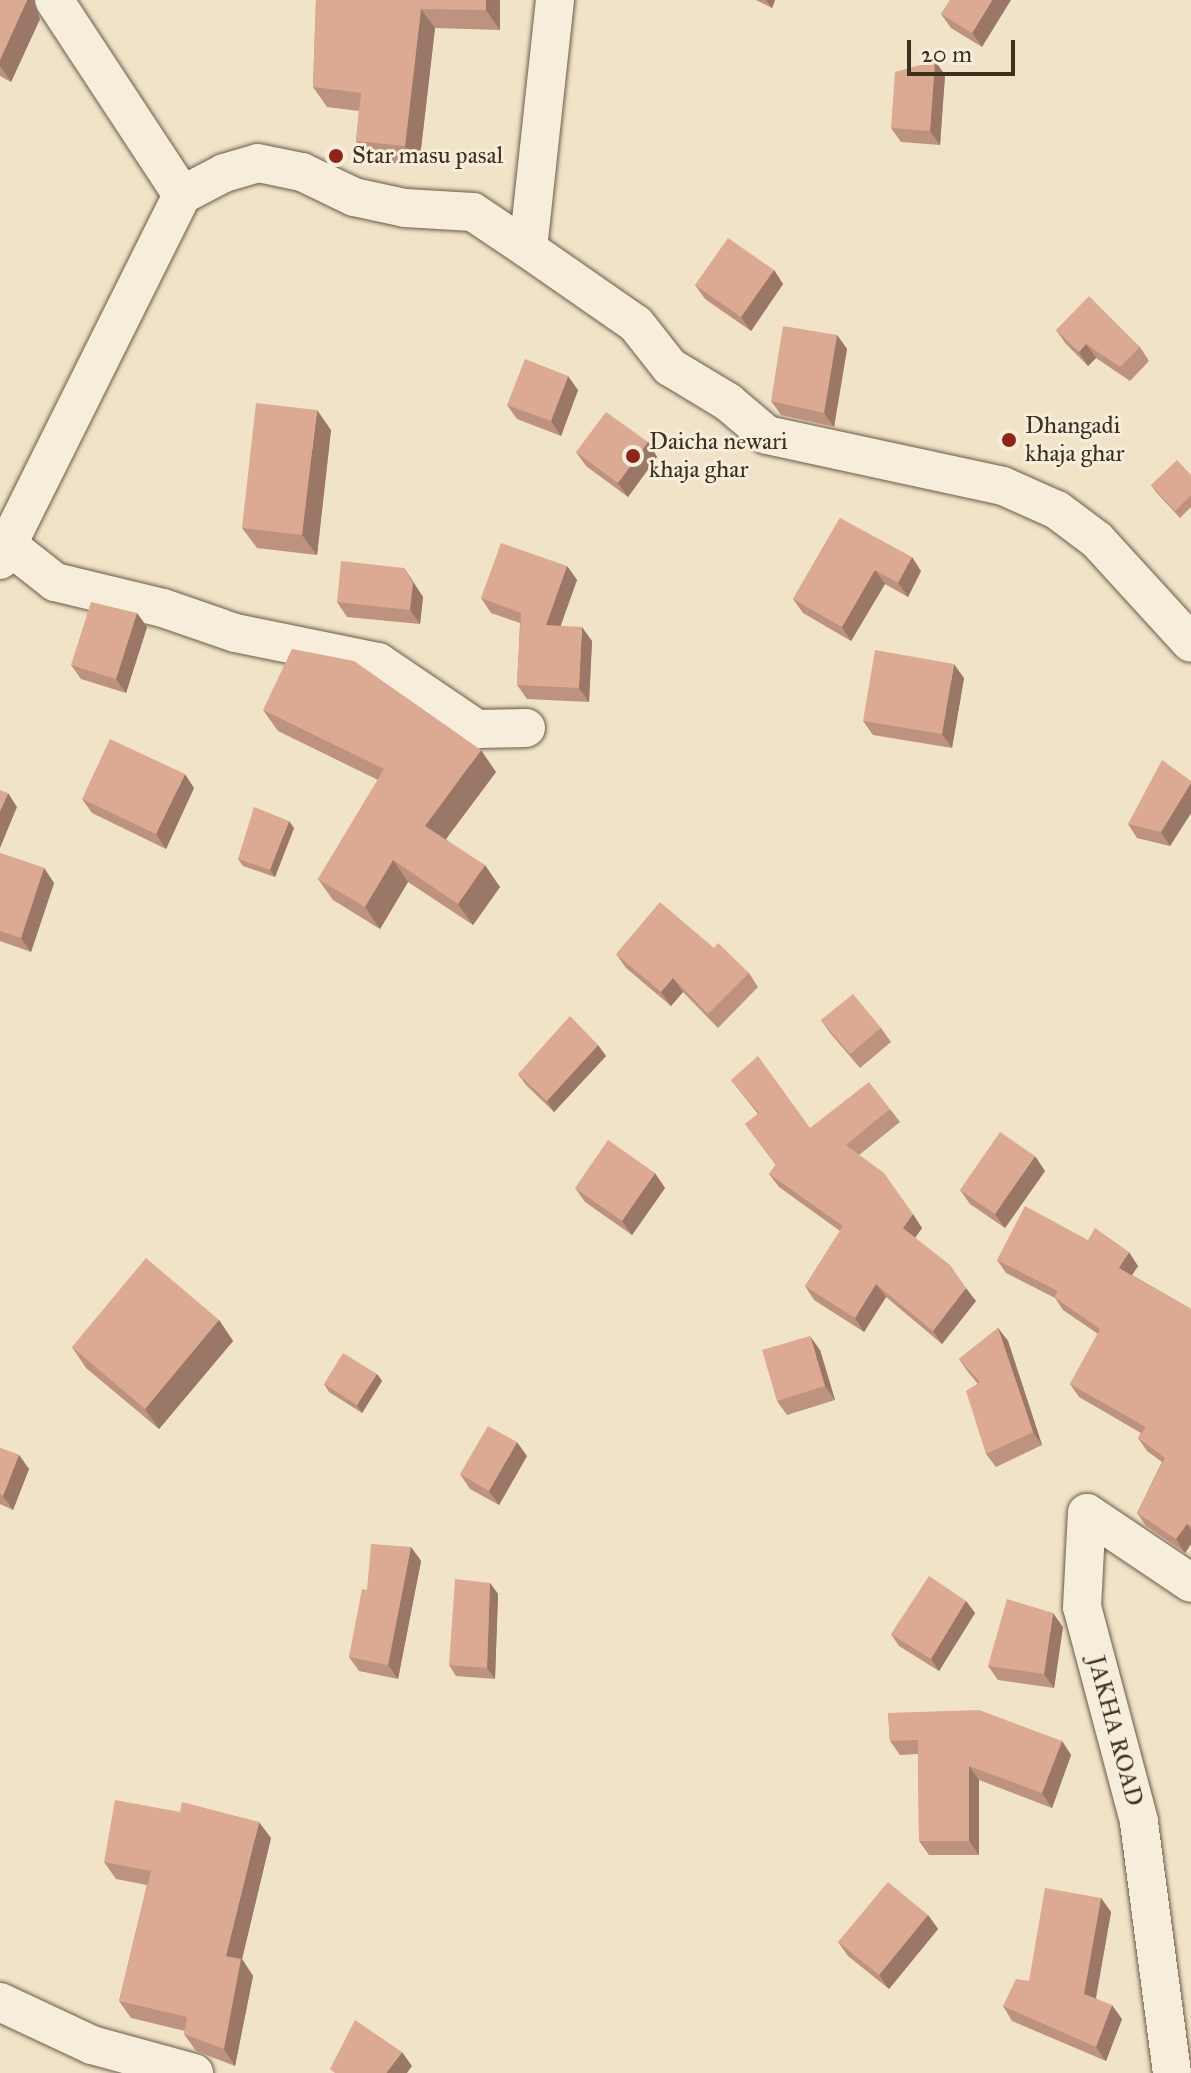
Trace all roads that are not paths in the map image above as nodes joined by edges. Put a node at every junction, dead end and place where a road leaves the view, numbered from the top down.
1 (54, 0) edge
2 (555, 0) edge
3 (182, 195) junction
4 (528, 249) junction
5 (4, 552) edge
6 (1191, 643) edge
7 (526, 728) dead end
8 (1191, 1583) edge
9 (0, 2002) edge
10 (194, 2073) edge
11 (1172, 2073) edge

1 - 3 street
2 - 4 street
3 - 4 street
3 - 5 street
4 - 6 street
5 - 7 street
8 - 11 street, JAKHA ROAD
9 - 10 street

